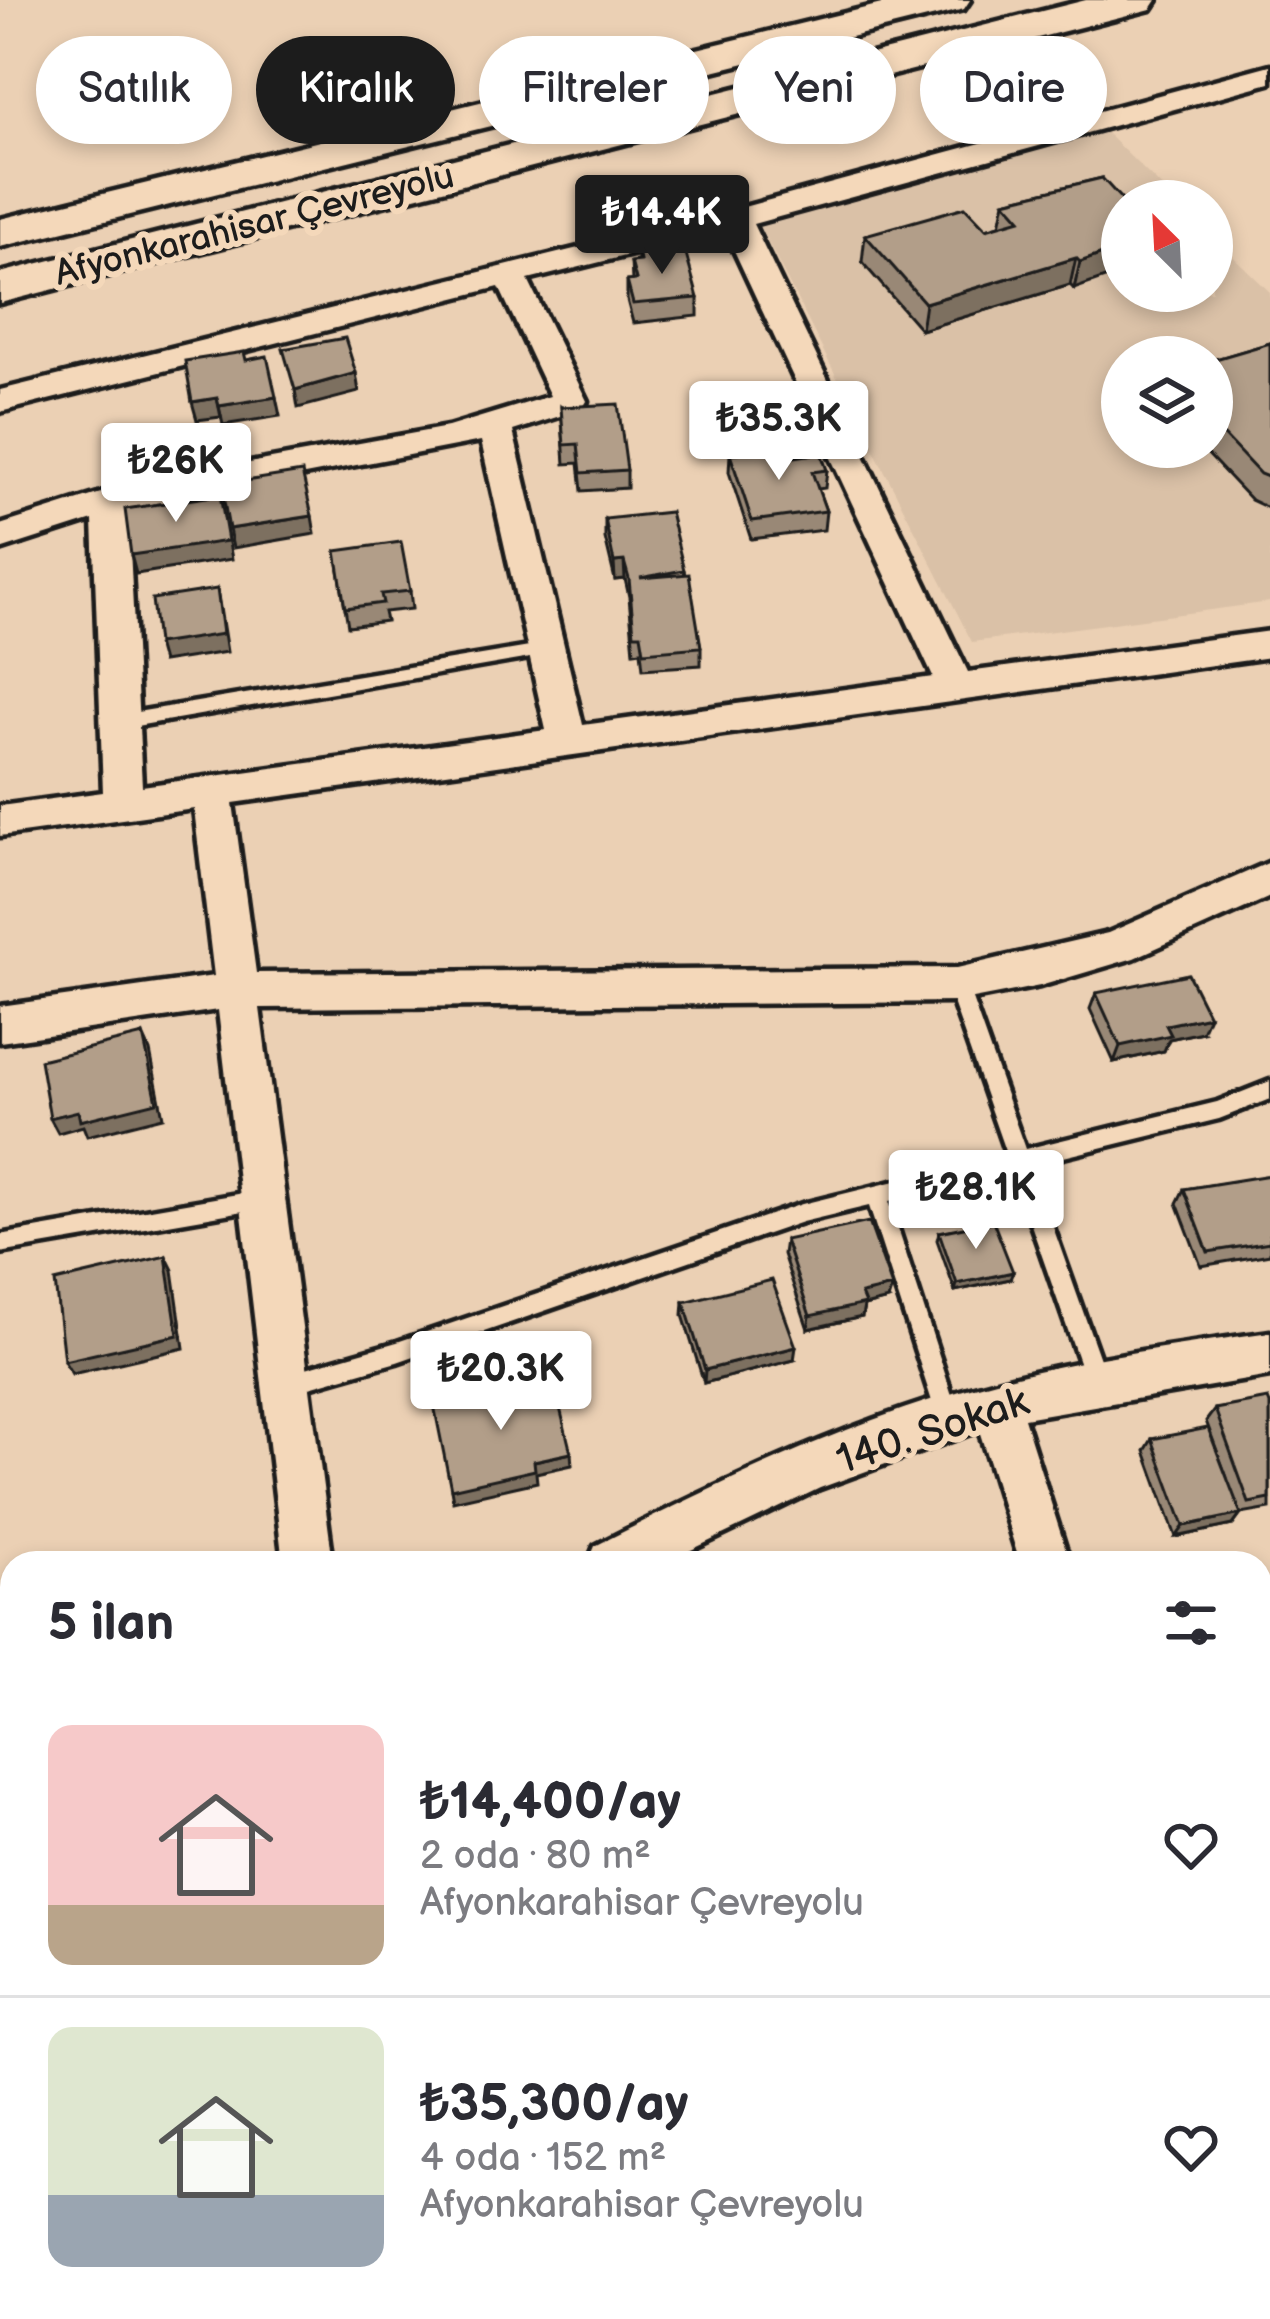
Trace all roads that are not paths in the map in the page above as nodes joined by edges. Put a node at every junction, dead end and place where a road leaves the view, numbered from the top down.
1 (949, 0) edge
2 (1131, 1) edge
3 (1270, 74) edge
4 (735, 219) junction
5 (0, 233) edge
6 (509, 274) junction
7 (0, 288) edge
8 (0, 401) edge
9 (495, 428) junction
10 (110, 502) junction
11 (0, 538) edge
12 (1270, 644) edge
13 (547, 650) junction
14 (957, 688) junction
15 (119, 722) junction
16 (568, 743) junction
17 (212, 792) junction
18 (123, 805) junction
19 (0, 821) edge
20 (1270, 878) edge
21 (957, 985) junction
22 (234, 990) junction
23 (0, 1024) edge
24 (1270, 1090) edge
25 (1021, 1162) junction
26 (878, 1196) junction
27 (261, 1199) junction
28 (0, 1244) edge
29 (1270, 1354) edge
30 (1096, 1379) junction
31 (285, 1384) junction
32 (972, 1412) junction
33 (306, 1551) edge
34 (636, 1551) edge
35 (1040, 1551) edge

1 - 5 highway, Afyonkarahisar Çevreyolu
2 - 7 highway, Afyonkarahisar Çevreyolu
3 - 4 street
4 - 6 street
4 - 14 street
6 - 8 street
6 - 9 street
9 - 10 street
9 - 13 street
10 - 11 street
10 - 15 street
12 - 14 street
13 - 15 lane
13 - 16 street
14 - 16 street
15 - 18 street
16 - 17 street
17 - 18 street
17 - 22 street
18 - 19 street
20 - 21 street
21 - 22 street
21 - 25 lane
22 - 23 street
22 - 27 street
24 - 25 lane
25 - 26 lane
25 - 30 lane
26 - 31 lane
26 - 32 lane
27 - 28 lane
27 - 31 street
29 - 30 street, 140. Sokak
30 - 32 street, 140. Sokak
31 - 33 street
32 - 34 street, 140. Sokak
32 - 35 street

